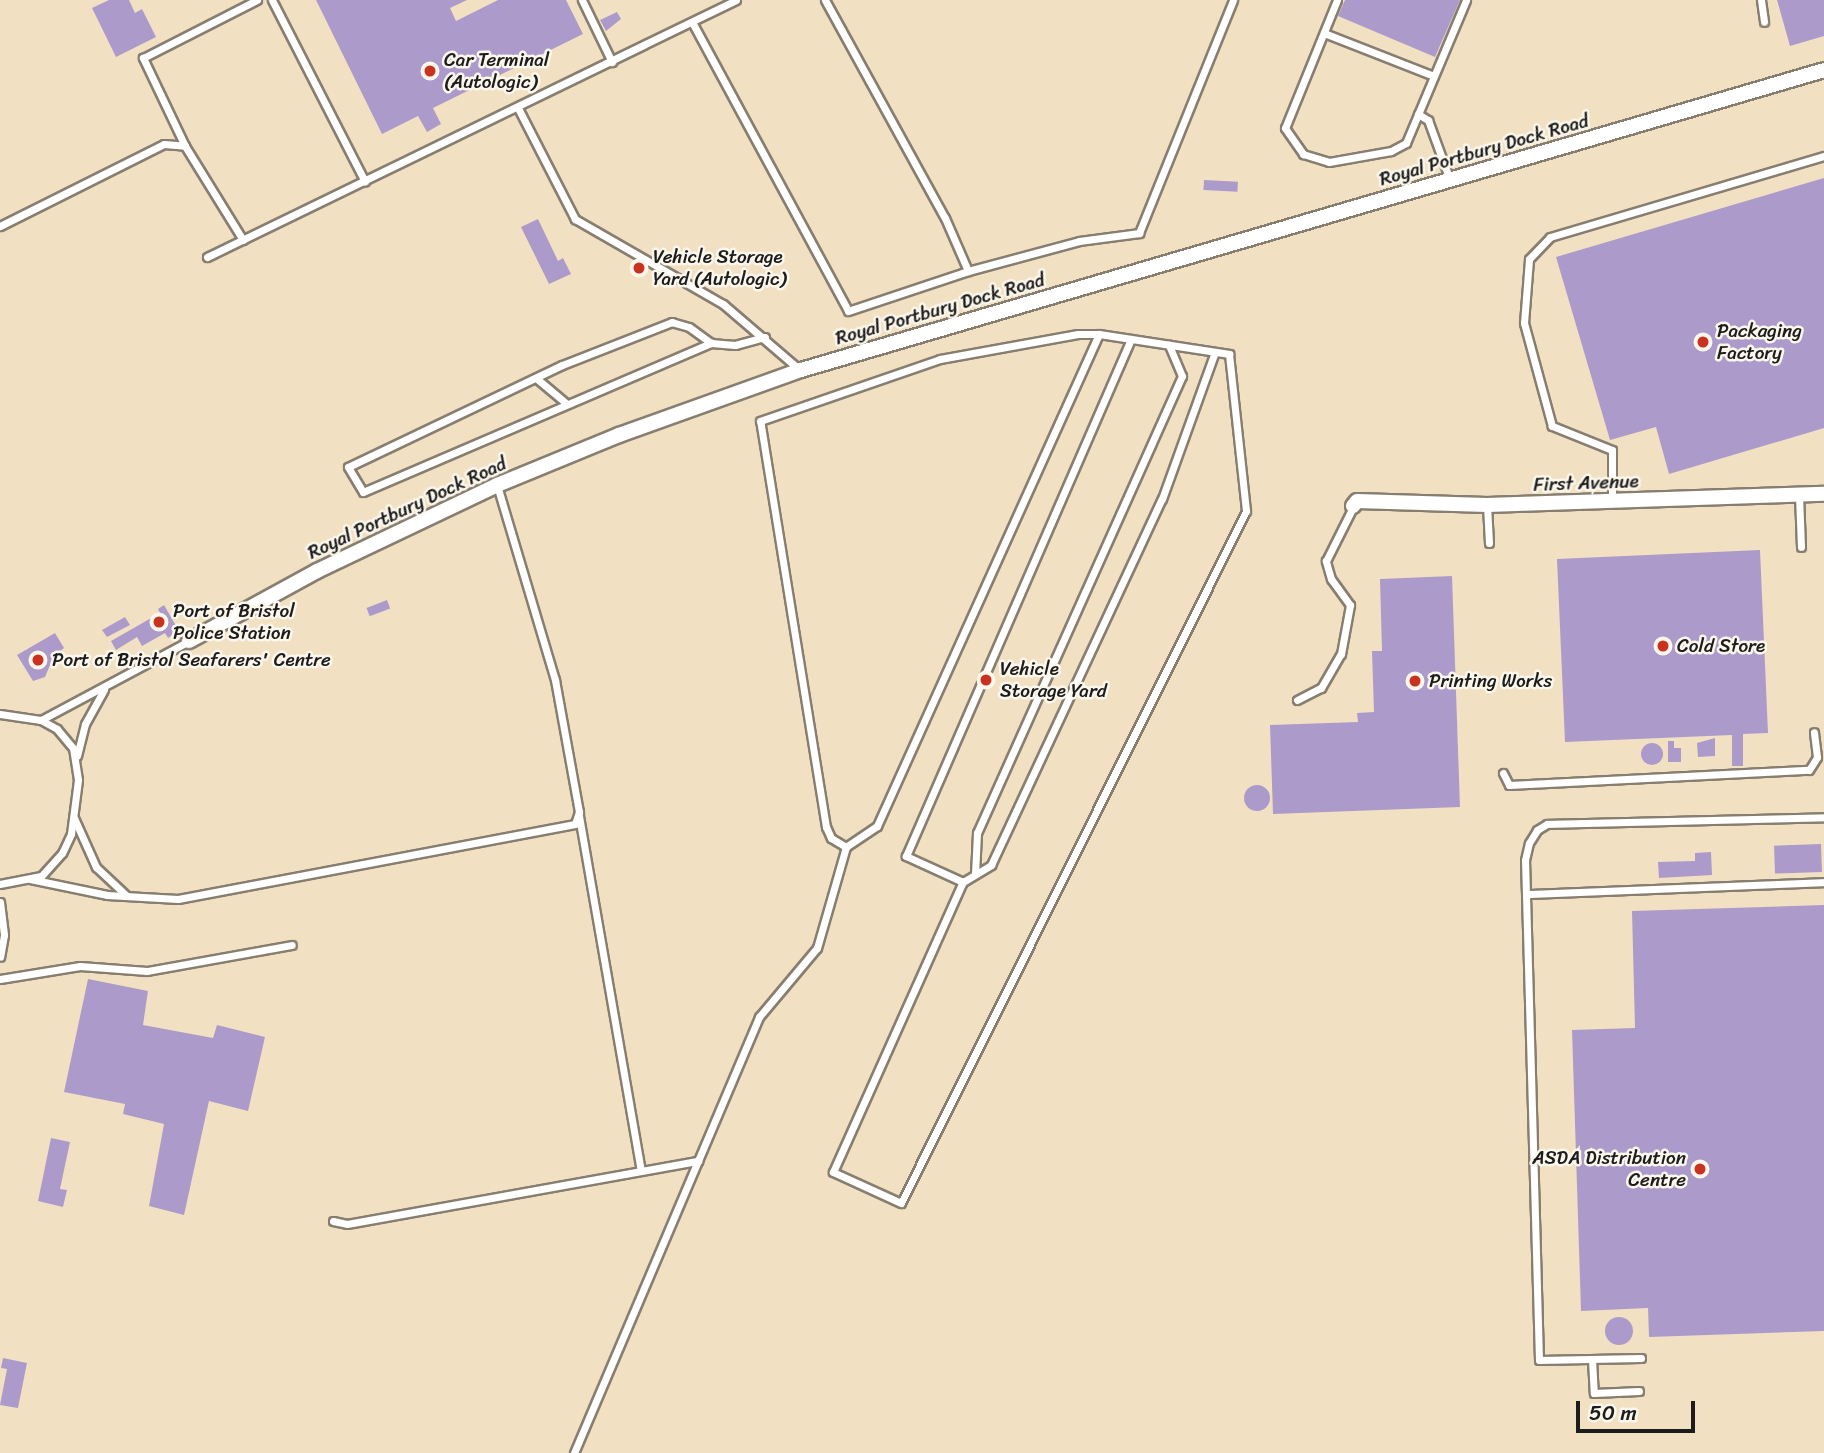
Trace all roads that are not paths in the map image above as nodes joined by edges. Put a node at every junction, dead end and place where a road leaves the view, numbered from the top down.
1 (257, 0) edge
2 (272, 0) edge
3 (582, 0) edge
4 (736, 0) edge
5 (825, 0) edge
6 (1233, 0) edge
7 (1337, 0) edge
8 (1466, 0) edge
9 (1761, 0) edge
10 (692, 22) junction
11 (1764, 22) dead end
12 (1324, 33) junction
13 (612, 62) junction
14 (1824, 70) edge
15 (1434, 76) junction
16 (518, 108) junction
17 (1418, 114) junction
18 (185, 146) junction
19 (1824, 156) edge
20 (1450, 180) junction
21 (365, 181) junction
22 (0, 226) edge
23 (243, 240) junction
24 (207, 257) dead end
25 (968, 271) junction
26 (1098, 334) junction
27 (765, 337) junction
28 (1131, 339) junction
29 (711, 343) junction
30 (1169, 345) junction
31 (1215, 352) junction
32 (801, 370) junction
33 (536, 378) junction
34 (565, 402) junction
35 (497, 485) junction
36 (1824, 494) edge
37 (1800, 495) junction
38 (1612, 501) junction
39 (1487, 505) junction
40 (1353, 506) joint
41 (1489, 543) dead end
42 (1801, 547) dead end
43 (188, 641) joint
44 (106, 687) junction
45 (1297, 700) dead end
46 (0, 714) edge
47 (41, 720) junction
48 (1814, 732) dead end
49 (77, 757) junction
50 (1503, 773) dead end
51 (579, 813) junction
52 (74, 817) junction
53 (1824, 817) edge
54 (846, 846) junction
55 (975, 874) junction
56 (30, 879) junction
57 (963, 882) junction
58 (1824, 882) edge
59 (0, 884) edge
60 (1527, 894) junction
61 (127, 897) junction
62 (0, 902) edge
63 (292, 945) dead end
64 (0, 957) edge
65 (0, 979) edge
66 (698, 1161) junction
67 (641, 1171) junction
68 (333, 1221) dead end
69 (1641, 1358) dead end
70 (1592, 1359) junction
71 (1639, 1391) dead end
72 (574, 1453) edge

1 - 18 lane
2 - 21 lane
3 - 13 lane
4 - 10 lane
5 - 25 lane
6 - 25 lane
7 - 12 lane
8 - 15 lane
9 - 11 lane
10 - 13 lane
10 - 25 lane
12 - 15 lane
12 - 17 lane
13 - 16 lane
14 - 20 street, Royal Portbury Dock Road
15 - 17 lane
16 - 21 lane
16 - 27 lane
17 - 20 lane
18 - 22 lane
18 - 23 lane
19 - 38 lane
20 - 32 street, Royal Portbury Dock Road
21 - 23 lane
23 - 24 lane
26 - 28 lane
26 - 54 lane
26 - 54 lane
27 - 29 lane
27 - 32 lane
28 - 30 lane
28 - 57 lane
29 - 33 lane
29 - 34 lane
30 - 31 lane
30 - 55 lane
31 - 55 lane
31 - 57 lane
32 - 35 street, Royal Portbury Dock Road
33 - 34 lane
33 - 34 lane
35 - 43 street, Royal Portbury Dock Road
35 - 51 lane
36 - 37 street, First Avenue
37 - 38 street, First Avenue
37 - 42 lane
38 - 39 street, First Avenue
39 - 40 street, First Avenue
39 - 41 lane
40 - 45 lane
43 - 44 lane, Royal Portbury Dock Road
44 - 47 lane, Royal Portbury Dock Road
44 - 49 lane
46 - 47 lane
47 - 49 lane
48 - 50 lane
49 - 52 lane
51 - 61 lane
51 - 67 lane
52 - 56 lane
52 - 61 lane
53 - 60 lane
54 - 66 lane
55 - 57 lane
56 - 59 lane
56 - 61 lane
58 - 60 lane
60 - 70 lane
62 - 64 lane
63 - 65 lane
66 - 67 lane
66 - 72 lane
67 - 68 lane
69 - 70 lane
70 - 71 lane

